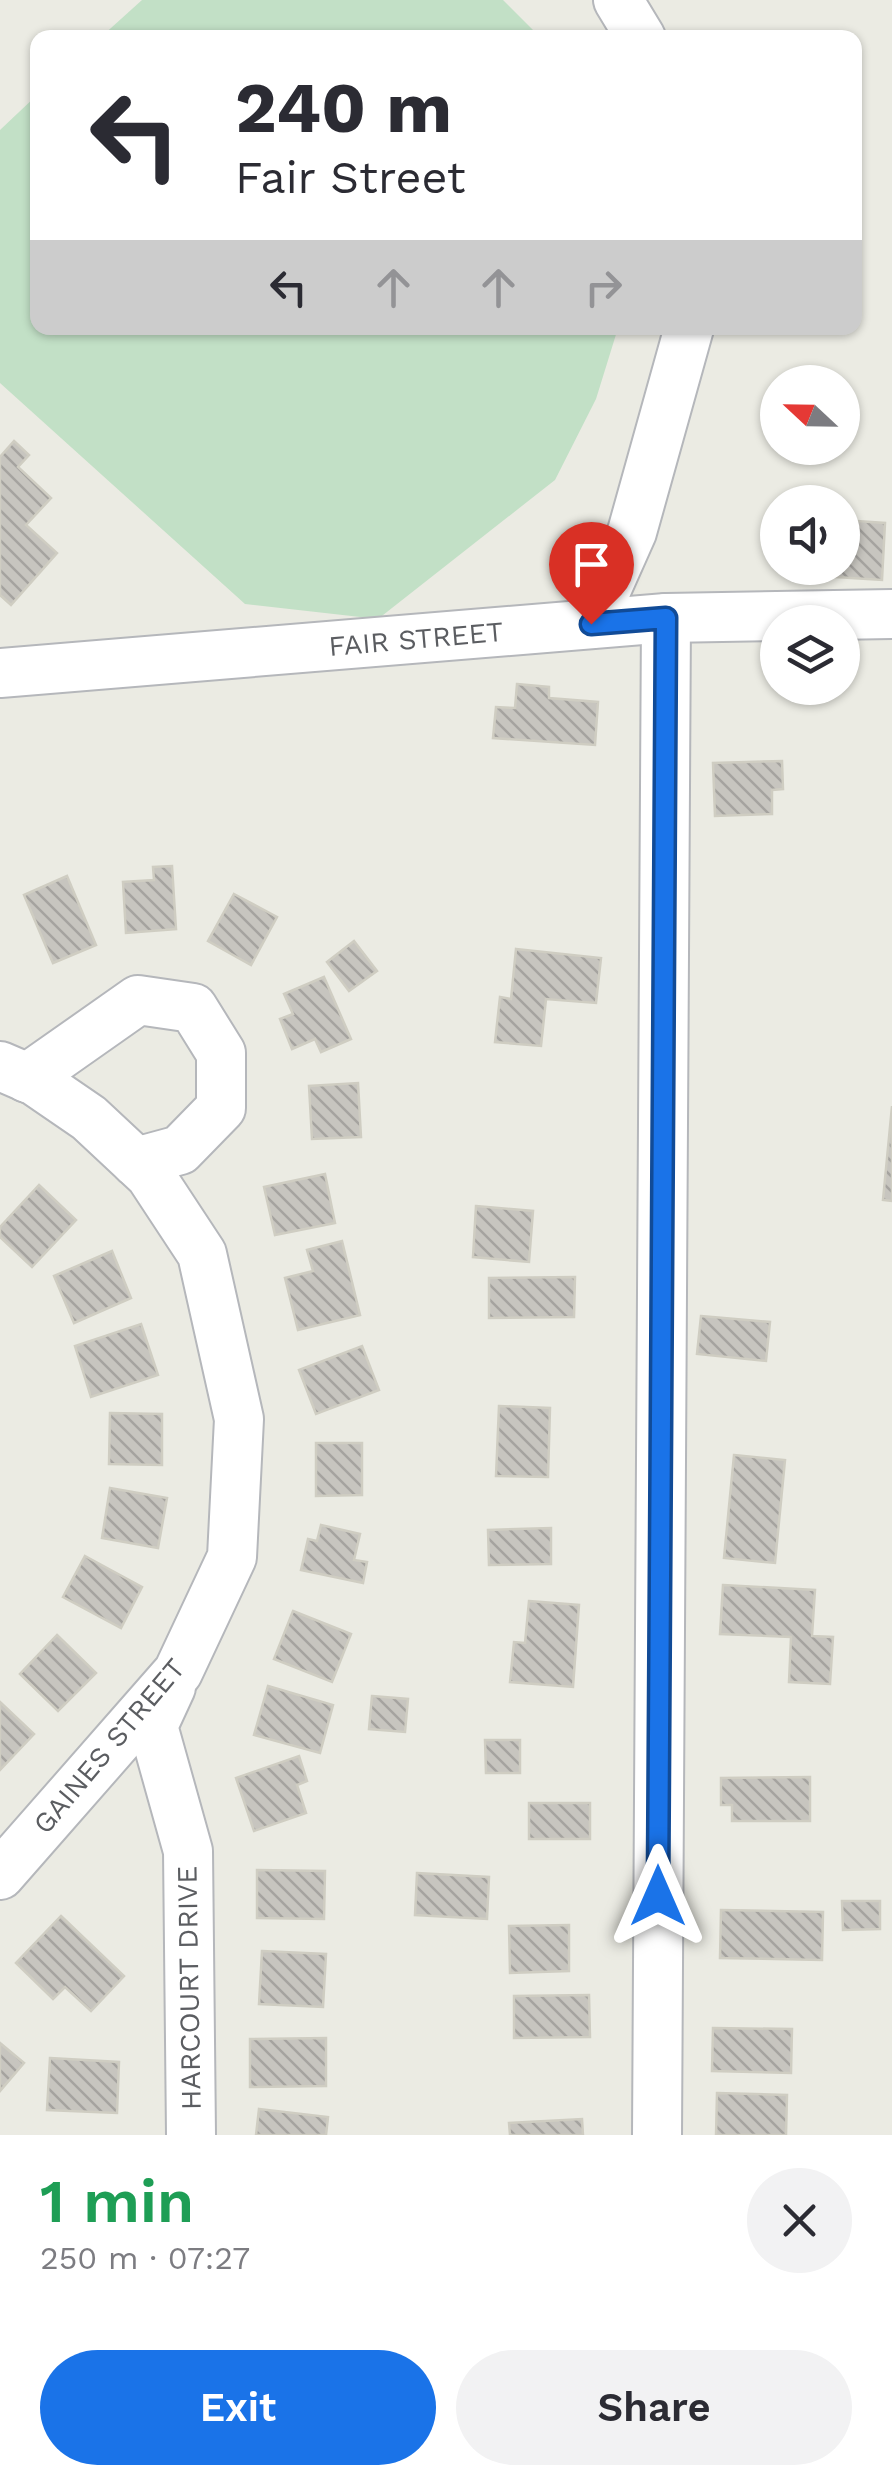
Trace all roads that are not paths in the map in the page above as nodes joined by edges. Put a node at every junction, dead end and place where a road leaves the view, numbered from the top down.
1 (618, 0) edge
2 (636, 30) edge
3 (687, 335) edge
4 (892, 614) edge
5 (666, 618) junction
6 (591, 624) junction
7 (0, 673) edge
8 (14, 1072) edge
9 (136, 1162) junction
10 (178, 1672) junction
11 (0, 1875) edge
12 (191, 2135) edge
13 (657, 2135) edge

1 - 2 street
3 - 6 street
4 - 5 street, FAIR STREET
5 - 6 street, FAIR STREET
5 - 13 street
6 - 7 street, FAIR STREET
8 - 9 street, GAINES STREET
8 - 9 street, GAINES STREET
9 - 10 street, GAINES STREET
10 - 11 street, GAINES STREET
10 - 12 street, HARCOURT DRIVE

